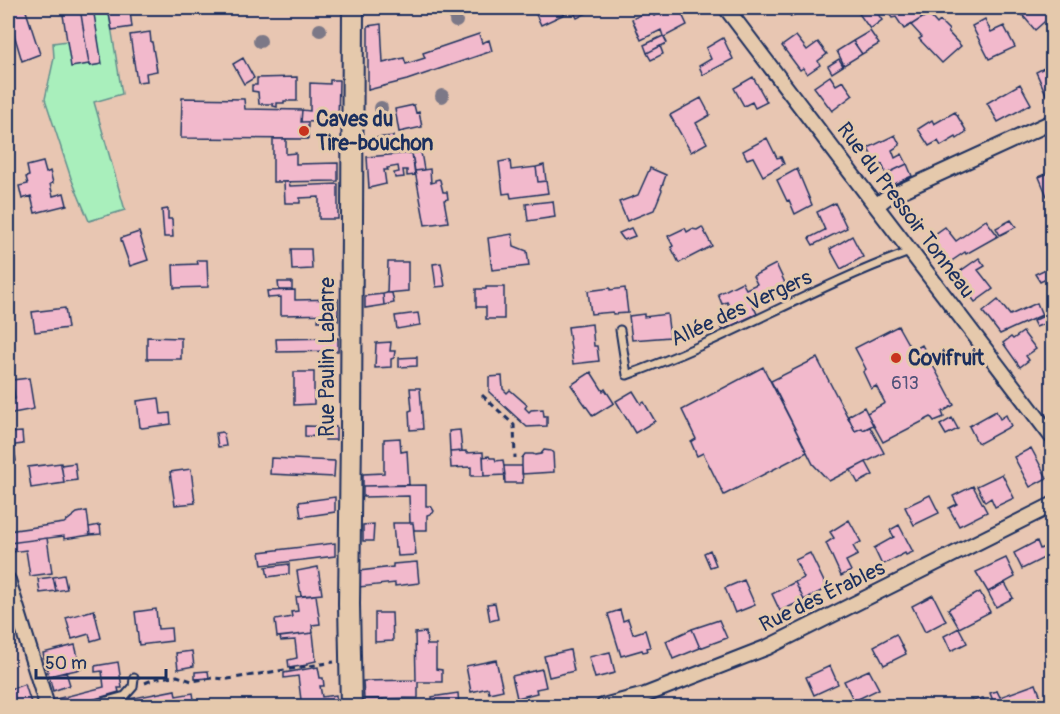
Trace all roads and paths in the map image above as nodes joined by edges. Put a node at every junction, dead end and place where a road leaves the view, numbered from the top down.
1 (353, 8) edge
2 (726, 8) edge
3 (1053, 122) edge
4 (876, 206) junction
5 (910, 250) junction
6 (620, 330) dead end
7 (482, 394) dead end
8 (1053, 437) edge
9 (515, 458) dead end
10 (1053, 505) edge
11 (8, 580) edge
12 (350, 659) junction
13 (134, 678) dead end
14 (133, 687) junction
15 (47, 706) edge
16 (89, 706) edge
17 (351, 706) edge
18 (603, 706) edge

1 - 12 street, Rue Paulin Labarre
2 - 4 street, Rue du Pressoir Tonneau
3 - 4 street
4 - 5 street, Rue du Pressoir Tonneau
5 - 6 lane, Allée des Vergers
5 - 8 street, Rue du Pressoir Tonneau
7 - 9 path
10 - 18 street, Rue des Érables
11 - 15 street
12 - 14 path
12 - 17 street, Rue Paulin Labarre
13 - 14 lane
14 - 16 lane

